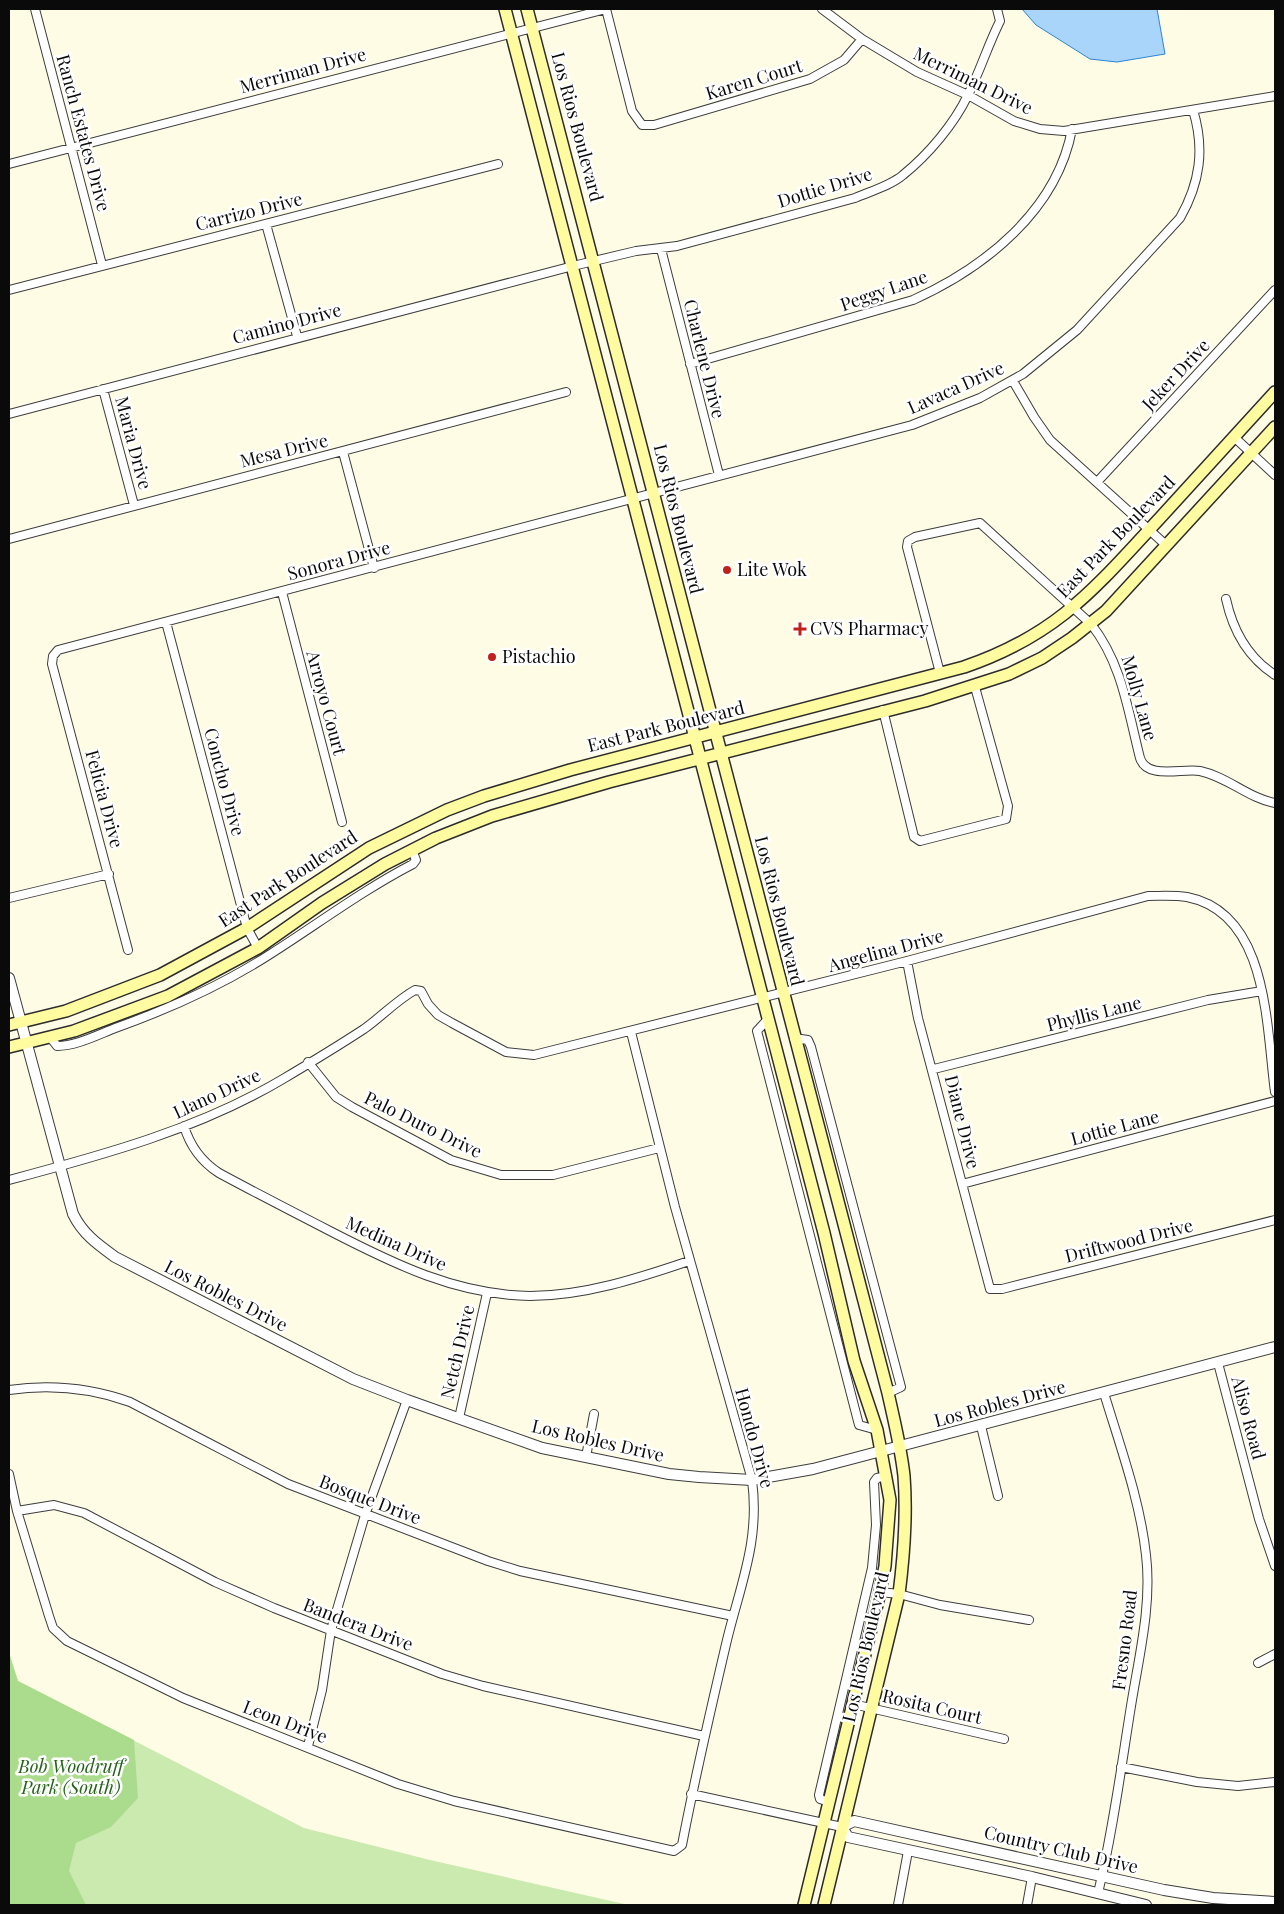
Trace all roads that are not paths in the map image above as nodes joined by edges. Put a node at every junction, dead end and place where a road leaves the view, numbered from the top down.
1 (35, 9) edge
2 (505, 9) edge
3 (528, 9) edge
4 (606, 9) edge
5 (822, 9) edge
6 (997, 9) edge
7 (532, 27) junction
8 (511, 33) junction
9 (862, 39) junction
10 (968, 95) junction
11 (1275, 96) edge
12 (1193, 110) junction
13 (1072, 129) junction
14 (72, 147) junction
15 (9, 164) edge
16 (498, 164) dead end
17 (266, 224) junction
18 (661, 249) junction
19 (594, 261) junction
20 (102, 265) junction
21 (573, 266) junction
22 (9, 290) edge
23 (1275, 290) edge
24 (297, 336) junction
25 (690, 364) junction
26 (1013, 381) junction
27 (103, 389) junction
28 (566, 392) dead end
29 (1275, 392) edge
30 (9, 414) edge
31 (1275, 427) edge
32 (1234, 437) junction
33 (343, 452) junction
34 (1251, 454) junction
35 (719, 475) junction
36 (1275, 475) edge
37 (1098, 480) junction
38 (653, 493) junction
39 (634, 499) junction
40 (134, 505) junction
41 (1150, 529) junction
42 (9, 539) edge
43 (1166, 545) junction
44 (374, 568) junction
45 (282, 592) junction
46 (679, 592) junction
47 (658, 598) junction
48 (1226, 599) dead end
49 (1073, 609) junction
50 (166, 622) junction
51 (1091, 624) junction
52 (53, 656) joint
53 (940, 673) junction
54 (1275, 675) edge
55 (975, 687) junction
56 (878, 691) junction
57 (883, 710) junction
58 (716, 732) junction
59 (694, 738) junction
60 (721, 753) junction
61 (700, 758) junction
62 (484, 796) junction
63 (1275, 803) edge
64 (492, 816) junction
65 (342, 822) dead end
66 (412, 850) junction
67 (109, 874) junction
68 (755, 888) junction
69 (735, 890) junction
70 (9, 898) edge
71 (247, 928) junction
72 (258, 948) junction
73 (128, 950) dead end
74 (906, 961) junction
75 (9, 978) edge
76 (415, 990) joint
77 (1262, 991) junction
78 (782, 993) junction
79 (763, 998) junction
80 (20, 1022) junction
81 (9, 1025) edge
82 (631, 1032) junction
83 (50, 1037) junction
84 (26, 1042) junction
85 (9, 1047) edge
86 (308, 1062) junction
87 (934, 1069) junction
88 (1275, 1092) edge
89 (1275, 1101) edge
90 (184, 1126) junction
91 (659, 1148) junction
92 (59, 1167) junction
93 (9, 1180) edge
94 (962, 1184) junction
95 (1275, 1220) edge
96 (689, 1261) junction
97 (990, 1289) joint
98 (487, 1293) junction
99 (1275, 1347) edge
100 (1218, 1363) junction
101 (9, 1390) edge
102 (1104, 1393) junction
103 (407, 1400) junction
104 (594, 1414) dead end
105 (459, 1418) junction
106 (981, 1426) junction
107 (899, 1447) junction
108 (881, 1451) junction
109 (586, 1457) junction
110 (9, 1474) edge
111 (887, 1476) junction
112 (752, 1480) junction
113 (998, 1496) dead end
114 (17, 1511) junction
115 (365, 1515) junction
116 (1274, 1556) edge
117 (1275, 1566) edge
118 (880, 1592) junction
119 (899, 1594) junction
120 (733, 1616) junction
121 (1029, 1620) dead end
122 (331, 1630) junction
123 (1275, 1654) edge
124 (1258, 1662) dead end
125 (854, 1704) junction
126 (871, 1708) junction
127 (704, 1736) junction
128 (1004, 1739) dead end
129 (308, 1746) junction
130 (1121, 1767) junction
131 (1275, 1782) edge
132 (691, 1794) junction
133 (829, 1802) junction
134 (824, 1823) junction
135 (842, 1827) junction
136 (674, 1851) joint
137 (908, 1851) junction
138 (1102, 1875) junction
139 (1032, 1877) junction
140 (1098, 1893) junction
141 (1275, 1902) edge
142 (804, 1905) edge
143 (824, 1905) edge
144 (898, 1905) edge
145 (1027, 1905) edge
146 (1146, 1905) edge

1 - 14 street, Ranch Estates Drive
2 - 8 main road, Los Rios Boulevard
3 - 7 main road, Los Rios Boulevard
4 - 7 street, Merriman Drive
4 - 9 street, Karen Court
5 - 9 street, Merriman Drive
6 - 10 street, Dottie Drive
7 - 8 street, Merriman Drive
7 - 19 main road, Los Rios Boulevard
8 - 14 street, Merriman Drive
8 - 21 main road, Los Rios Boulevard
9 - 10 street, Merriman Drive
10 - 13 street, Merriman Drive
10 - 18 street, Dottie Drive
11 - 12 street, Merriman Drive
12 - 13 street, Merriman Drive
12 - 26 street, Lavaca Drive
13 - 25 street, Peggy Lane
14 - 15 street, Merriman Drive
14 - 20 street, Ranch Estates Drive
16 - 17 street, Carrizo Drive
17 - 20 street, Carrizo Drive
17 - 24 street
18 - 19 street, Dottie Drive
18 - 25 street, Charlene Drive
19 - 21 street, Dottie Drive
19 - 38 main road, Los Rios Boulevard
20 - 22 street, Carrizo Drive
21 - 24 street, Camino Drive
21 - 39 main road, Los Rios Boulevard
23 - 37 street, Jeker Drive
24 - 27 street, Camino Drive
25 - 35 street, Charlene Drive
26 - 35 street, Lavaca Drive
26 - 37 street
27 - 30 street, Camino Drive
27 - 40 street, Maria Drive
28 - 33 street, Mesa Drive
29 - 32 main road, East Park Boulevard
31 - 34 main road
32 - 34 street
32 - 41 main road, East Park Boulevard
33 - 40 street, Mesa Drive
33 - 44 street
34 - 36 street
34 - 43 main road
35 - 38 street, Lavaca Drive
37 - 41 street
38 - 39 street, Lavaca Drive
38 - 46 main road, Los Rios Boulevard
39 - 44 street, Sonora Drive
39 - 47 main road, Los Rios Boulevard
40 - 42 street, Mesa Drive
41 - 43 street
41 - 49 main road, East Park Boulevard
43 - 51 main road
44 - 45 street, Sonora Drive
45 - 50 street, Sonora Drive
45 - 65 street, Arroyo Court
46 - 47 main road
46 - 58 main road, Los Rios Boulevard
47 - 59 main road, Los Rios Boulevard
48 - 54 street
49 - 51 street, Molly Lane
49 - 53 main road, East Park Boulevard
49 - 53 street, Molly Lane
50 - 52 street, Sonora Drive
50 - 71 street, Concho Drive
51 - 55 main road
51 - 63 street, Molly Lane
52 - 67 street, Felicia Drive
53 - 56 main road, East Park Boulevard
55 - 57 main road
55 - 57 street
56 - 57 main road
56 - 58 main road, East Park Boulevard
57 - 60 main road
58 - 59 main road, East Park Boulevard
58 - 60 main road, Los Rios Boulevard
59 - 61 main road, Los Rios Boulevard
59 - 62 main road, East Park Boulevard
60 - 61 main road
60 - 68 main road, Los Rios Boulevard
61 - 64 main road
61 - 69 main road, Los Rios Boulevard
62 - 64 main road
62 - 71 main road, East Park Boulevard
64 - 66 main road
66 - 72 main road
66 - 83 street
67 - 70 street
67 - 73 street, Felicia Drive
68 - 69 main road
68 - 78 main road, Los Rios Boulevard
69 - 79 main road, Los Rios Boulevard
71 - 72 street, Concho Drive
71 - 80 main road, East Park Boulevard
72 - 83 main road
74 - 77 street, Angelina Drive
74 - 78 street, Angelina Drive
74 - 87 street, Diane Drive
75 - 80 street, Los Robles Drive
76 - 82 street, Angelina Drive
76 - 86 street, Llano Drive
77 - 87 street, Phyllis Lane
77 - 88 street, Angelina Drive
78 - 79 street, Angelina Drive
78 - 107 main road, Los Rios Boulevard
79 - 82 street, Angelina Drive
79 - 108 main road, Los Rios Boulevard
80 - 81 main road, East Park Boulevard
80 - 84 street, Los Robles Drive
82 - 91 street, Hondo Drive
83 - 84 main road
84 - 85 main road
84 - 92 street, Los Robles Drive
86 - 90 street, Llano Drive
86 - 91 street, Palo Duro Drive
87 - 94 street, Diane Drive
89 - 94 street, Lottie Lane
90 - 92 street, Llano Drive
90 - 98 street, Medina Drive
91 - 96 street, Hondo Drive
92 - 93 street, Llano Drive
92 - 103 street, Los Robles Drive
94 - 97 street, Diane Drive
95 - 97 street, Driftwood Drive
96 - 98 street, Medina Drive
96 - 112 street, Hondo Drive
98 - 105 street, Netch Drive
99 - 100 street, Los Robles Drive
100 - 102 street, Los Robles Drive
100 - 116 street, Aliso Road
101 - 115 street, Bosque Drive
102 - 106 street, Los Robles Drive
102 - 130 street, Fresno Road
103 - 105 street, Los Robles Drive
103 - 115 street
104 - 109 street
105 - 109 street, Los Robles Drive
106 - 107 street, Los Robles Drive
106 - 113 street
107 - 108 street, Los Robles Drive
107 - 119 main road, Los Rios Boulevard
108 - 111 main road, Los Rios Boulevard
108 - 112 street, Los Robles Drive
109 - 112 street, Los Robles Drive
110 - 114 street, Leon Drive
111 - 118 main road, Los Rios Boulevard
111 - 133 street, Los Rios Boulevard
112 - 120 street, Hondo Drive
114 - 122 street, Bandera Drive
114 - 129 street, Leon Drive
115 - 120 street, Bosque Drive
115 - 122 street
116 - 117 street, Aliso Road
118 - 119 street
118 - 125 main road, Los Rios Boulevard
119 - 121 street
119 - 126 main road, Los Rios Boulevard
120 - 127 street, Hondo Drive
122 - 127 street, Bandera Drive
122 - 129 street
123 - 124 street
125 - 126 street, Rosita Court
125 - 133 main road, Los Rios Boulevard
126 - 128 street, Rosita Court
126 - 135 main road, Los Rios Boulevard
127 - 132 street, Hondo Drive
129 - 136 street, Leon Drive
130 - 131 street
130 - 138 street, Fresno Road
132 - 134 street, Country Club Drive
132 - 136 street, Hondo Drive
133 - 134 main road, Los Rios Boulevard
134 - 135 street, Country Club Drive
134 - 142 main road, Los Rios Boulevard
135 - 137 street, Country Club Drive
135 - 138 street, Country Club Drive
135 - 143 main road, Los Rios Boulevard
137 - 139 street, Country Club Drive
137 - 144 street
138 - 140 street, Fresno Road
138 - 141 street, Country Club Drive
139 - 140 street, Country Club Drive
139 - 145 street
140 - 146 street, Country Club Drive

